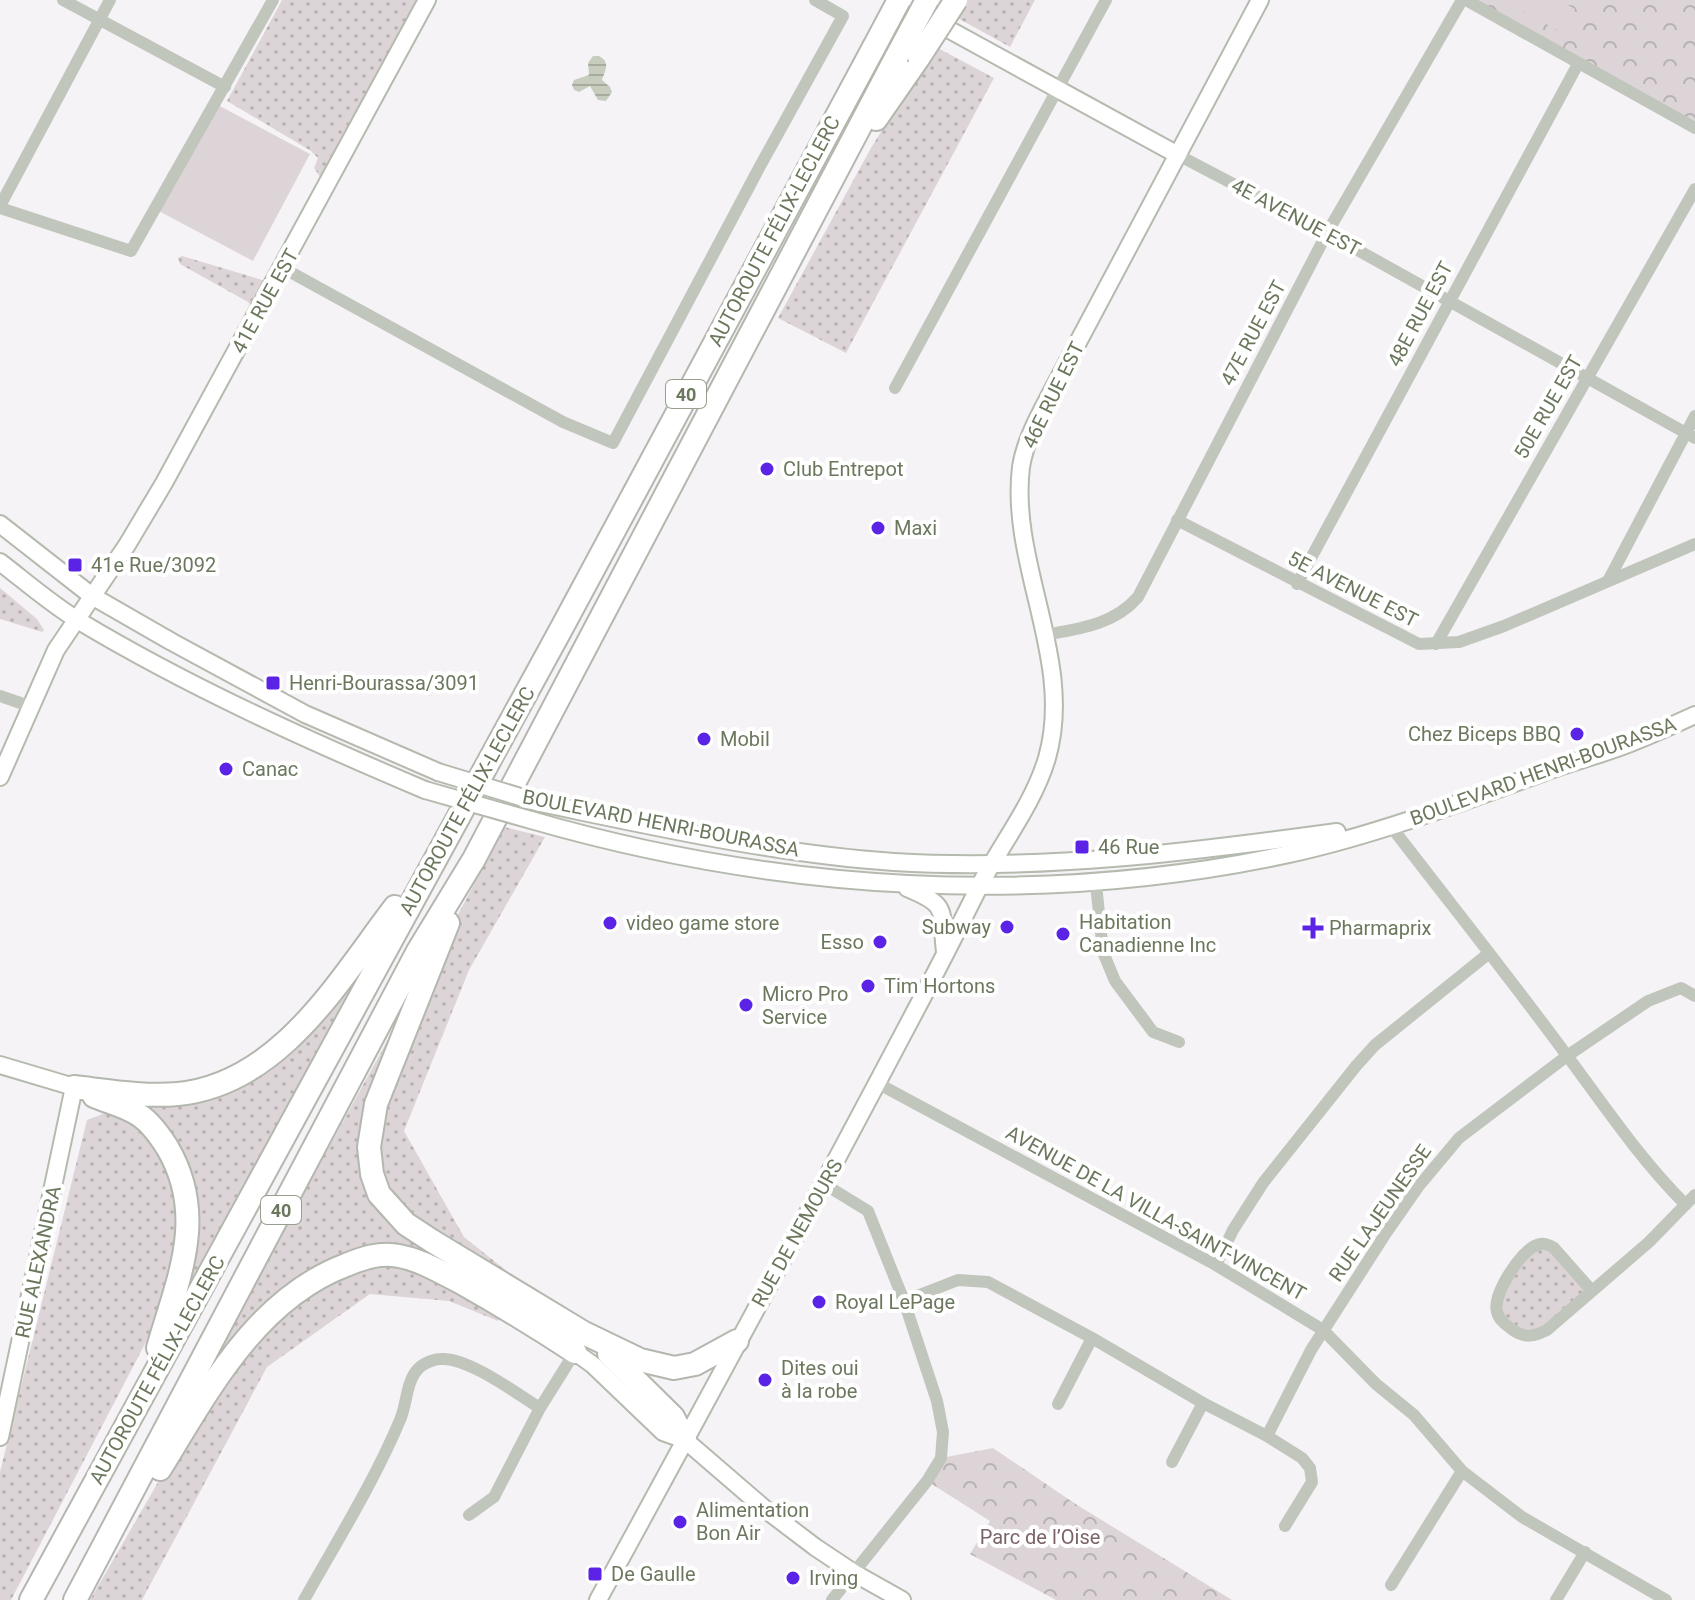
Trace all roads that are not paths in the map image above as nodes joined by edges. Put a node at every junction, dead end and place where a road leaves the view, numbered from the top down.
1 (63, 0) edge
2 (110, 0) edge
3 (273, 0) edge
4 (427, 0) edge
5 (815, 0) edge
6 (897, 0) edge
7 (927, 0) edge
8 (956, 0) edge
9 (1106, 0) edge
10 (1260, 0) edge
11 (1464, 0) edge
12 (100, 20) junction
13 (908, 57) junction
14 (1578, 64) junction
15 (225, 87) junction
16 (1058, 89) junction
17 (1695, 128) edge
18 (1178, 155) junction
19 (1695, 189) edge
20 (0, 207) edge
21 (1327, 233) junction
22 (283, 268) junction
23 (1450, 301) junction
24 (1588, 377) junction
25 (895, 388) dead end
26 (1695, 416) edge
27 (1690, 435) edge
28 (1177, 520) junction
29 (0, 524) edge
30 (1695, 544) edge
31 (0, 562) edge
32 (1608, 581) junction
33 (1297, 584) junction
34 (92, 596) junction
35 (76, 619) junction
36 (1044, 635) junction
37 (1436, 644) junction
38 (0, 696) edge
39 (29, 706) junction
40 (1695, 715) edge
41 (0, 777) edge
42 (1390, 825) junction
43 (438, 852) junction
44 (474, 859) junction
45 (992, 865) junction
46 (898, 884) junction
47 (1096, 884) junction
48 (979, 886) junction
49 (946, 954) junction
50 (1488, 954) junction
51 (1695, 996) edge
52 (1179, 1042) dead end
53 (1567, 1056) junction
54 (0, 1065) edge
55 (877, 1083) junction
56 (74, 1087) junction
57 (824, 1184) junction
58 (1690, 1200) edge
59 (1216, 1265) junction
60 (1592, 1291) junction
61 (904, 1301) junction
62 (1323, 1330) junction
63 (1092, 1338) junction
64 (737, 1341) junction
65 (580, 1342) junction
66 (147, 1391) junction
67 (1203, 1403) junction
68 (1058, 1404) dead end
69 (540, 1408) junction
70 (1267, 1436) junction
71 (0, 1437) edge
72 (685, 1440) junction
73 (1172, 1462) dead end
74 (1462, 1471) junction
75 (469, 1515) dead end
76 (1285, 1526) dead end
77 (1585, 1552) junction
78 (94, 1565) junction
79 (854, 1573) junction
80 (1391, 1585) dead end
81 (1648, 1596) edge
82 (31, 1600) edge
83 (75, 1600) edge
84 (304, 1600) edge
85 (598, 1600) edge
86 (832, 1600) edge
87 (902, 1600) edge
88 (1556, 1600) edge
89 (1666, 1600) edge

1 - 12 street
2 - 12 street
3 - 15 street
4 - 22 street, 41E RUE EST
5 - 22 street
6 - 16 street, 4E AVENUE EST
6 - 43 highway, AUTOROUTE FÉLIX-LECLERC / 40, bridge
7 - 13 highway, AUTOROUTE FÉLIX-LECLERC / 40, bridge
8 - 13 highway, bridge
9 - 16 street
10 - 18 street, 46E RUE EST
11 - 14 street
11 - 21 street, 47E RUE EST
12 - 15 street
12 - 20 street
13 - 44 highway, AUTOROUTE FÉLIX-LECLERC / 40
14 - 17 street
14 - 23 street, 48E RUE EST
15 - 20 street
16 - 18 street, 4E AVENUE EST
16 - 25 street
18 - 21 street, 4E AVENUE EST
18 - 36 street, 46E RUE EST
19 - 24 street, 50E RUE EST
21 - 23 street, 4E AVENUE EST
21 - 28 street, 47E RUE EST
22 - 34 street, 41E RUE EST
23 - 24 street, 4E AVENUE EST
23 - 33 street, 48E RUE EST
24 - 27 street, 4E AVENUE EST
24 - 37 street, 50E RUE EST
26 - 27 street
27 - 32 street
28 - 33 street, 5E AVENUE EST
28 - 36 street, 47E RUE EST
29 - 34 street, BOULEVARD HENRI-BOURASSA
30 - 32 street, 5E AVENUE EST
31 - 35 street, BOULEVARD HENRI-BOURASSA
32 - 37 street, 5E AVENUE EST
33 - 37 street, 5E AVENUE EST
34 - 35 street, 41E RUE EST
34 - 45 street, BOULEVARD HENRI-BOURASSA, bridge
35 - 39 street, 41E RUE EST
35 - 46 street, BOULEVARD HENRI-BOURASSA, bridge
36 - 45 street, 46E RUE EST
38 - 39 street
39 - 41 street, 41E RUE EST
40 - 42 street, BOULEVARD HENRI-BOURASSA
42 - 45 street, BOULEVARD HENRI-BOURASSA
42 - 47 street, BOULEVARD HENRI-BOURASSA
42 - 50 street
43 - 56 highway
43 - 66 highway, AUTOROUTE FÉLIX-LECLERC / 40
44 - 65 highway
44 - 78 highway, AUTOROUTE FÉLIX-LECLERC / 40
45 - 48 street, RUE DE NEMOURS
46 - 48 street, BOULEVARD HENRI-BOURASSA
46 - 49 street
47 - 48 street, BOULEVARD HENRI-BOURASSA
47 - 52 street
48 - 49 street, RUE DE NEMOURS
49 - 55 street, RUE DE NEMOURS
50 - 53 street
50 - 59 street
51 - 53 street, RUE LAJEUNESSE
53 - 58 street
53 - 62 street, RUE LAJEUNESSE
54 - 56 street
55 - 57 street, RUE DE NEMOURS
55 - 59 street, AVENUE DE LA VILLA-SAINT-VINCENT
56 - 66 highway
56 - 71 street, RUE ALEXANDRA
57 - 61 street
57 - 64 street, RUE DE NEMOURS
58 - 60 street
59 - 62 street, AVENUE DE LA VILLA-SAINT-VINCENT
60 - 60 street
61 - 63 street
61 - 79 street
62 - 70 street, RUE LAJEUNESSE
62 - 74 street, AVENUE DE LA VILLA-SAINT-VINCENT
63 - 67 street
63 - 68 street
64 - 65 highway
64 - 72 street, RUE DE NEMOURS
65 - 69 street
65 - 72 highway
65 - 78 highway
66 - 82 highway, AUTOROUTE FÉLIX-LECLERC / 40
67 - 70 street
67 - 73 street
69 - 75 street
69 - 84 street
70 - 76 street
72 - 79 street
72 - 85 street, RUE DE NEMOURS
74 - 77 street, AVENUE DE LA VILLA-SAINT-VINCENT
74 - 80 street
77 - 81 street, AVENUE DE LA VILLA-SAINT-VINCENT
77 - 88 street
78 - 83 highway, AUTOROUTE FÉLIX-LECLERC / 40
79 - 86 street
79 - 87 street
81 - 89 street, AVENUE DE LA VILLA-SAINT-VINCENT

